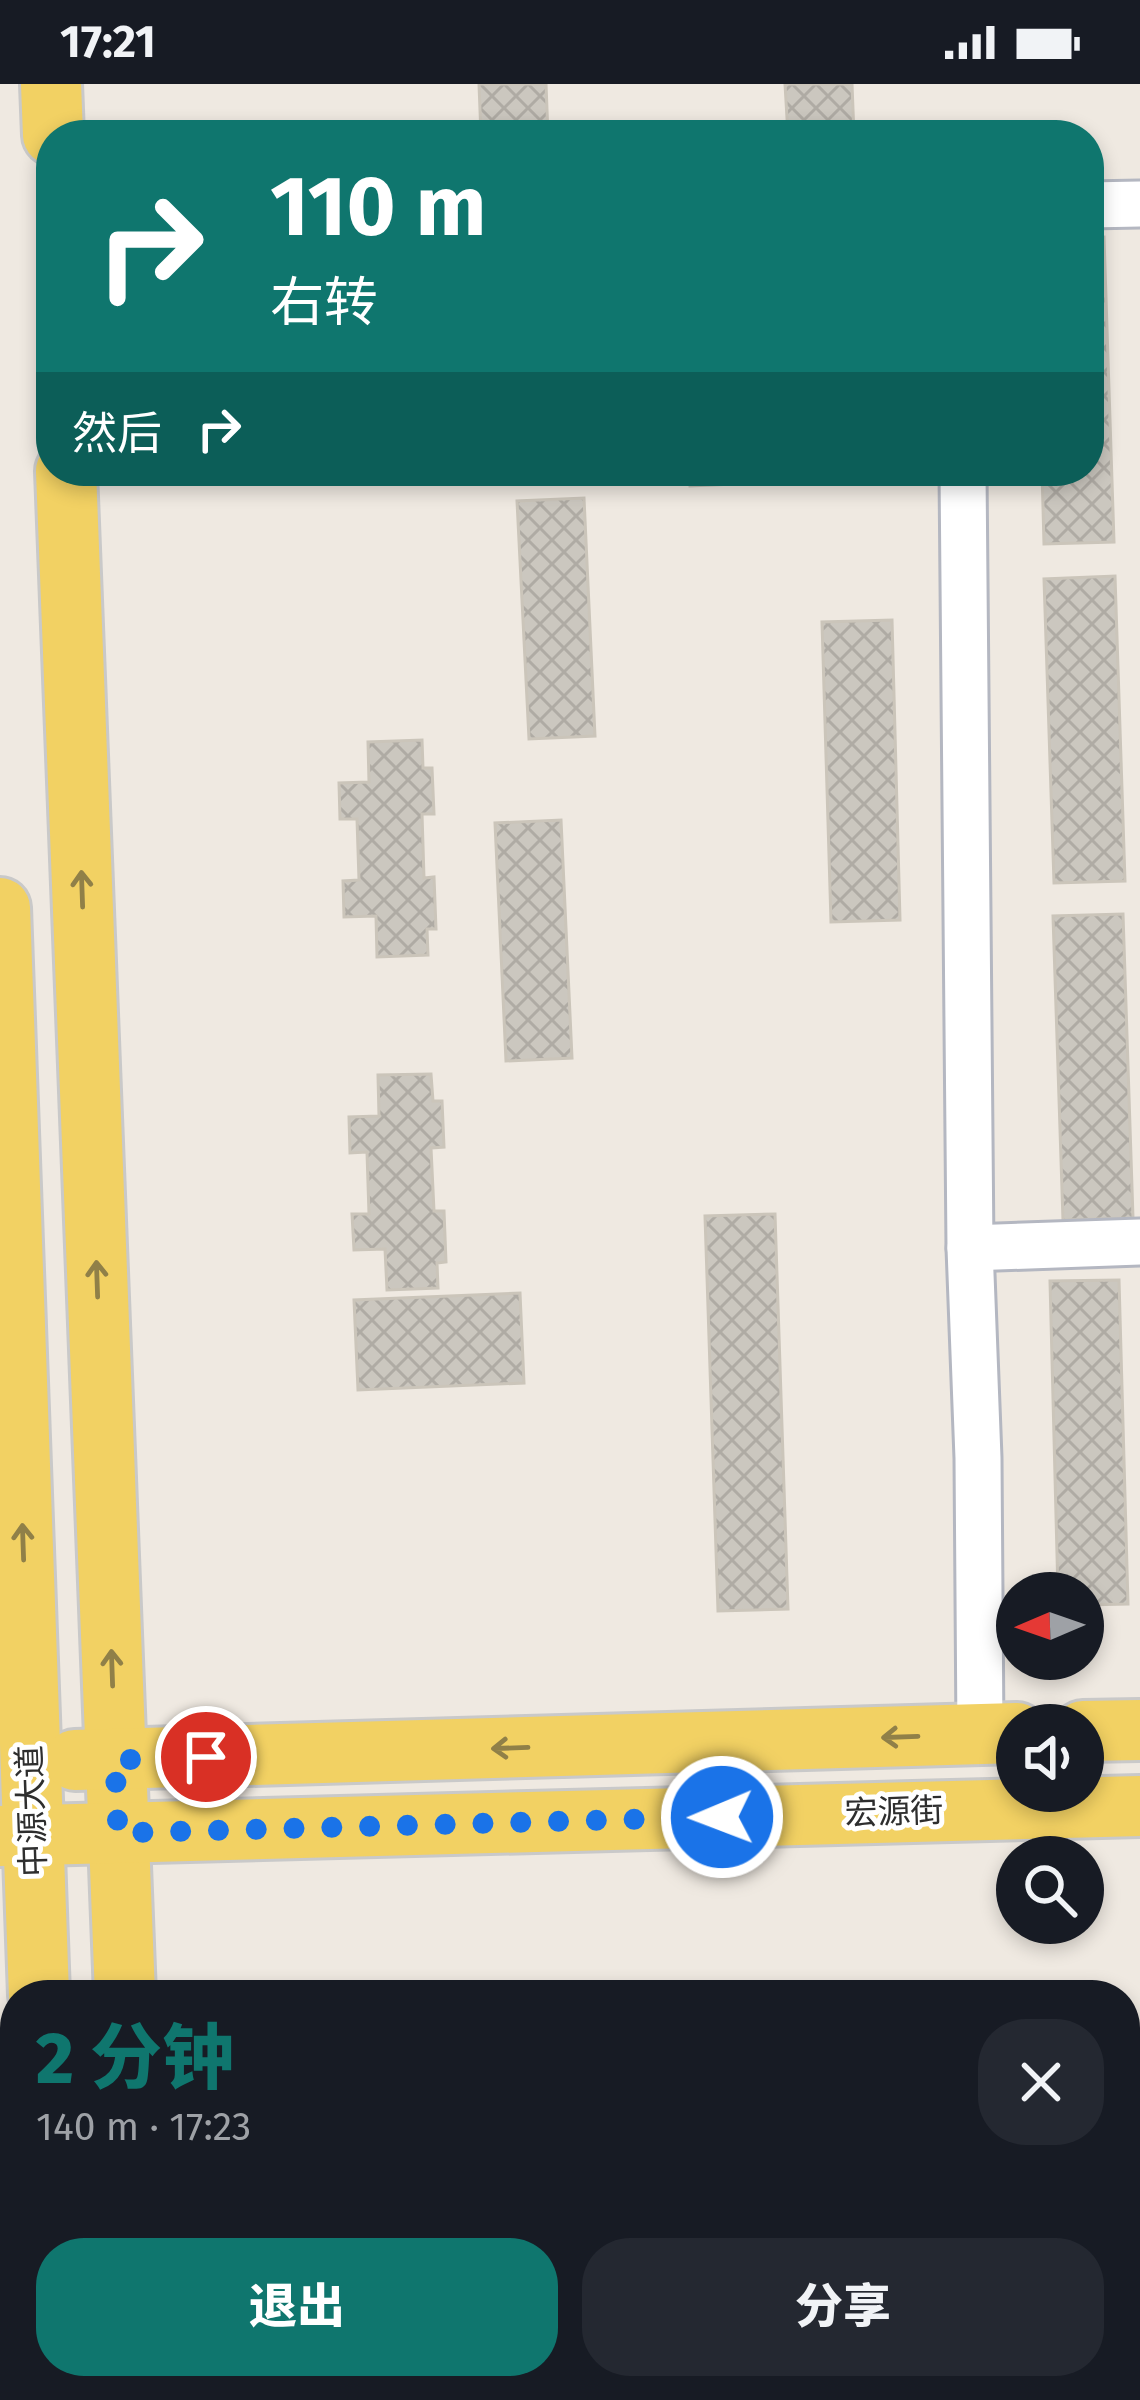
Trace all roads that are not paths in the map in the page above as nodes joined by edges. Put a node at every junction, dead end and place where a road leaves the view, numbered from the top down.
1 (51, 84) edge
2 (52, 120) edge
3 (1140, 204) edge
4 (1104, 205) edge
5 (67, 486) edge
6 (963, 486) edge
7 (0, 908) edge
8 (1140, 1241) edge
9 (970, 1248) junction
10 (996, 1706) edge
11 (1140, 1730) edge
12 (1104, 1731) edge
13 (996, 1734) edge
14 (115, 1760) junction
15 (15, 1762) edge
16 (1140, 1806) edge
17 (118, 1833) junction
18 (16, 1835) edge
19 (37, 1980) edge
20 (124, 1980) edge

1 - 2 main road
3 - 4 street
14 -> 5 main road
6 - 9 street
15 -> 7 main road, 中源大道
8 - 9 street
9 - 10 street
11 - 12 main road
13 -> 14 main road
14 - 15 main road
14 - 17 main road
15 - 18 main road, 中源大道
16 - 17 main road, 宏源街
17 - 18 main road, 宏源街
17 - 20 main road
18 - 19 main road, 中源大道

